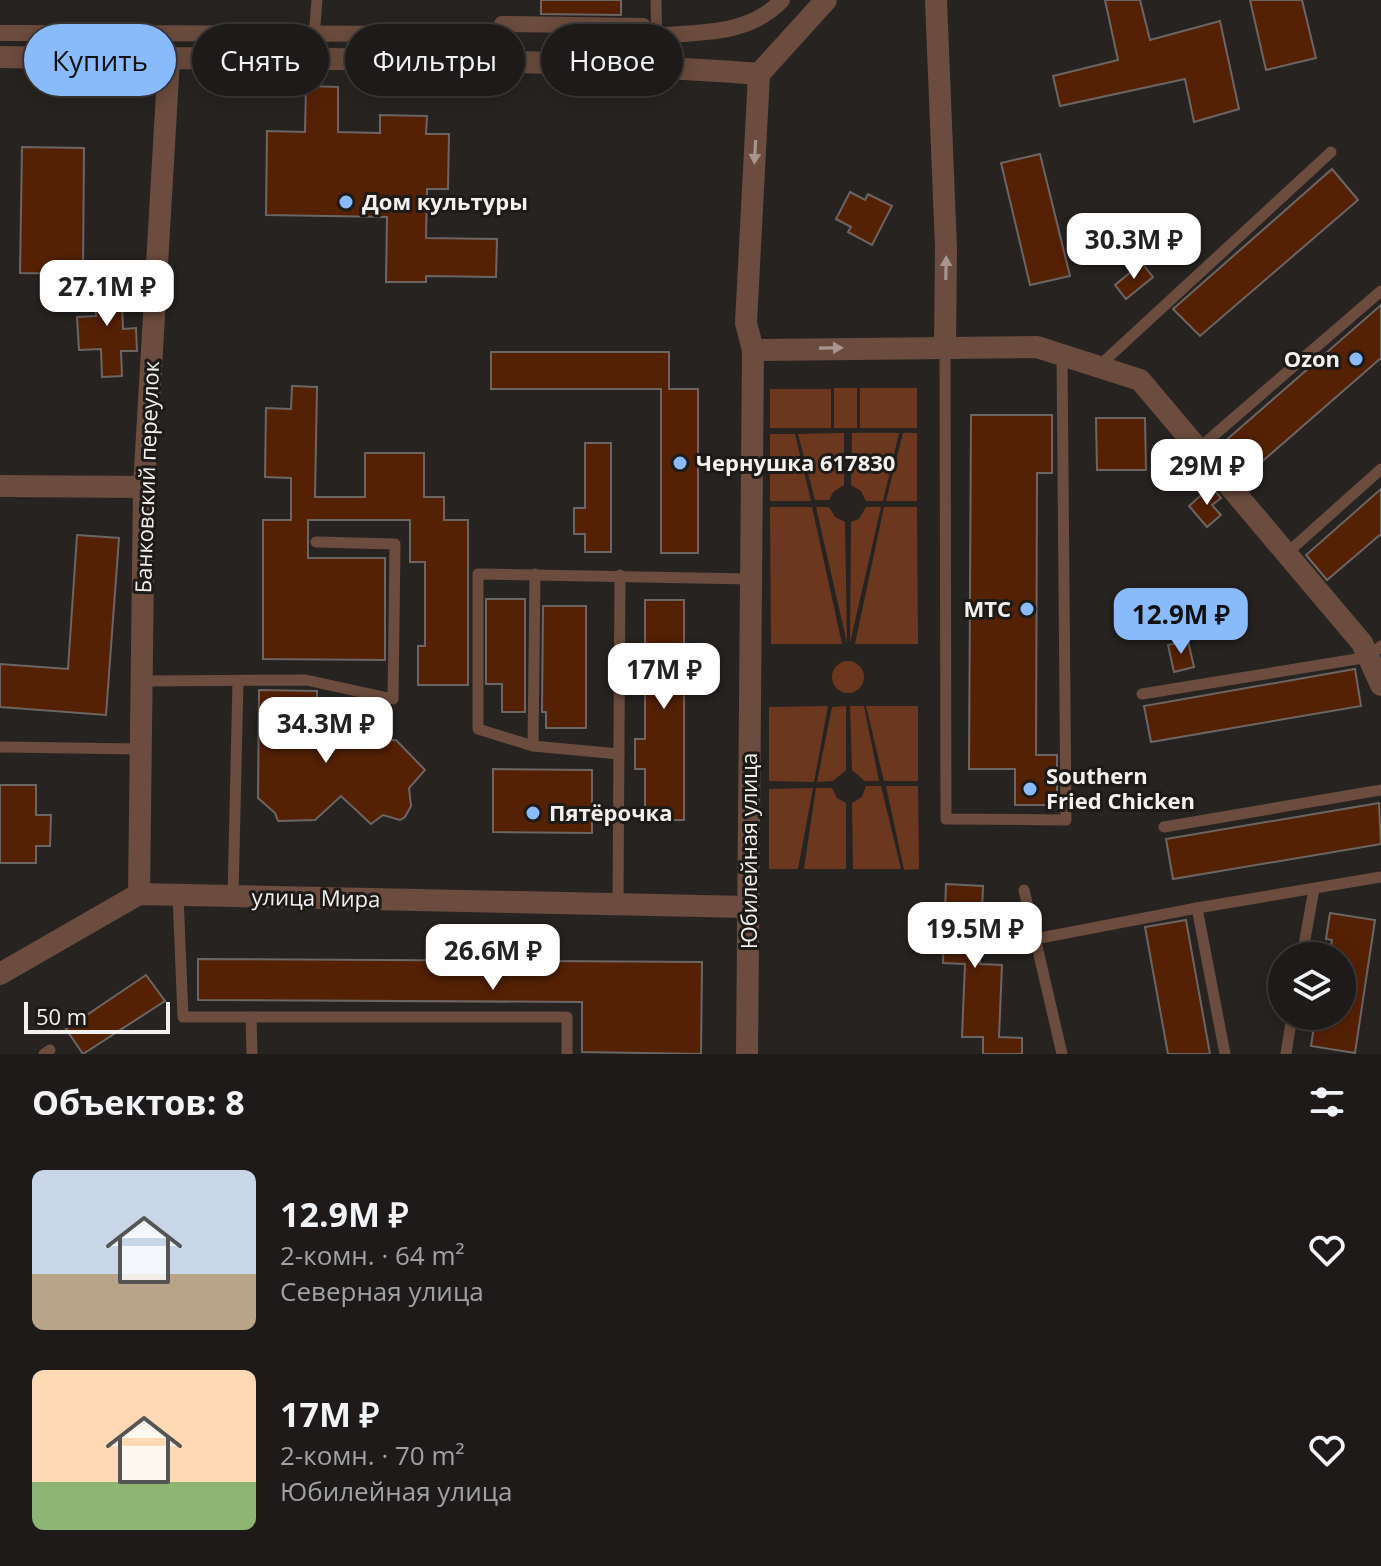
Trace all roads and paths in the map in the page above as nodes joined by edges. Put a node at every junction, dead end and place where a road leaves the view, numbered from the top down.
1 (317, 0) edge
2 (656, 0) edge
3 (782, 0) edge
4 (826, 0) edge
5 (936, 0) edge
6 (315, 24) edge
7 (657, 24) edge
8 (541, 25) edge
9 (0, 33) edge
10 (683, 33) edge
11 (192, 34) edge
12 (329, 34) edge
13 (0, 57) edge
14 (24, 57) edge
15 (329, 61) edge
16 (541, 64) edge
17 (683, 68) edge
18 (759, 74) junction
19 (167, 96) edge
20 (1331, 152) dead end
21 (1381, 291) edge
22 (945, 346) junction
23 (753, 350) junction
24 (1062, 355) junction
25 (1098, 367) junction
26 (1197, 449) junction
27 (1381, 469) edge
28 (0, 486) edge
29 (144, 487) junction
30 (316, 542) dead end
31 (1286, 554) junction
32 (535, 574) junction
33 (620, 575) junction
34 (750, 579) junction
35 (1375, 651) edge
36 (142, 681) junction
37 (238, 681) junction
38 (1381, 685) edge
39 (1142, 694) dead end
40 (533, 746) junction
41 (0, 747) edge
42 (141, 749) junction
43 (619, 754) junction
44 (1381, 790) edge
45 (1164, 827) dead end
46 (1381, 877) edge
47 (1314, 889) junction
48 (1024, 890) dead end
49 (139, 894) junction
50 (178, 895) junction
51 (233, 896) junction
52 (618, 903) junction
53 (748, 907) junction
54 (1197, 908) junction
55 (1035, 939) junction
56 (1305, 942) edge
57 (0, 974) edge
58 (251, 1017) junction
59 (1290, 1030) edge
60 (252, 1054) edge
61 (567, 1054) edge
62 (747, 1054) edge
63 (1062, 1054) edge
64 (1225, 1054) edge
65 (1286, 1054) edge

1 - 6 lane
2 - 7 lane
3 - 10 street
4 - 18 street
22 -> 5 street
8 - 12 street
9 - 11 street
13 - 14 street
15 - 16 street
17 - 18 street
18 -> 23 street, Юбилейная улица
19 - 29 street, Банковский переулок
20 - 25 lane
21 - 26 lane
23 -> 22 street
22 - 24 street
22 - 24 lane
23 - 34 street, Юбилейная улица
24 - 25 street
25 - 26 street
26 - 31 street
27 - 31 lane
28 - 29 street
29 - 36 street, Банковский переулок
30 - 37 lane
31 - 35 street
32 - 33 lane
32 - 40 lane
32 - 40 lane
33 - 34 lane
33 - 43 lane
34 - 53 street, Юбилейная улица
35 - 38 street
35 - 39 lane
36 - 37 lane
36 - 42 street, Банковский переулок
37 - 51 lane
40 - 43 lane
41 - 42 lane
42 - 49 street, Банковский переулок
43 - 52 lane
44 - 45 lane
46 - 47 lane
47 - 54 lane
47 - 56 lane
48 - 55 lane
49 - 50 street, улица Мира
49 - 57 street
50 - 51 street, улица Мира
50 - 58 lane
51 - 52 street, улица Мира
52 - 53 street, улица Мира
53 - 62 street, Юбилейная улица
54 - 55 lane
54 - 64 lane
55 - 63 lane
58 - 60 lane
58 - 61 lane
59 - 65 lane

